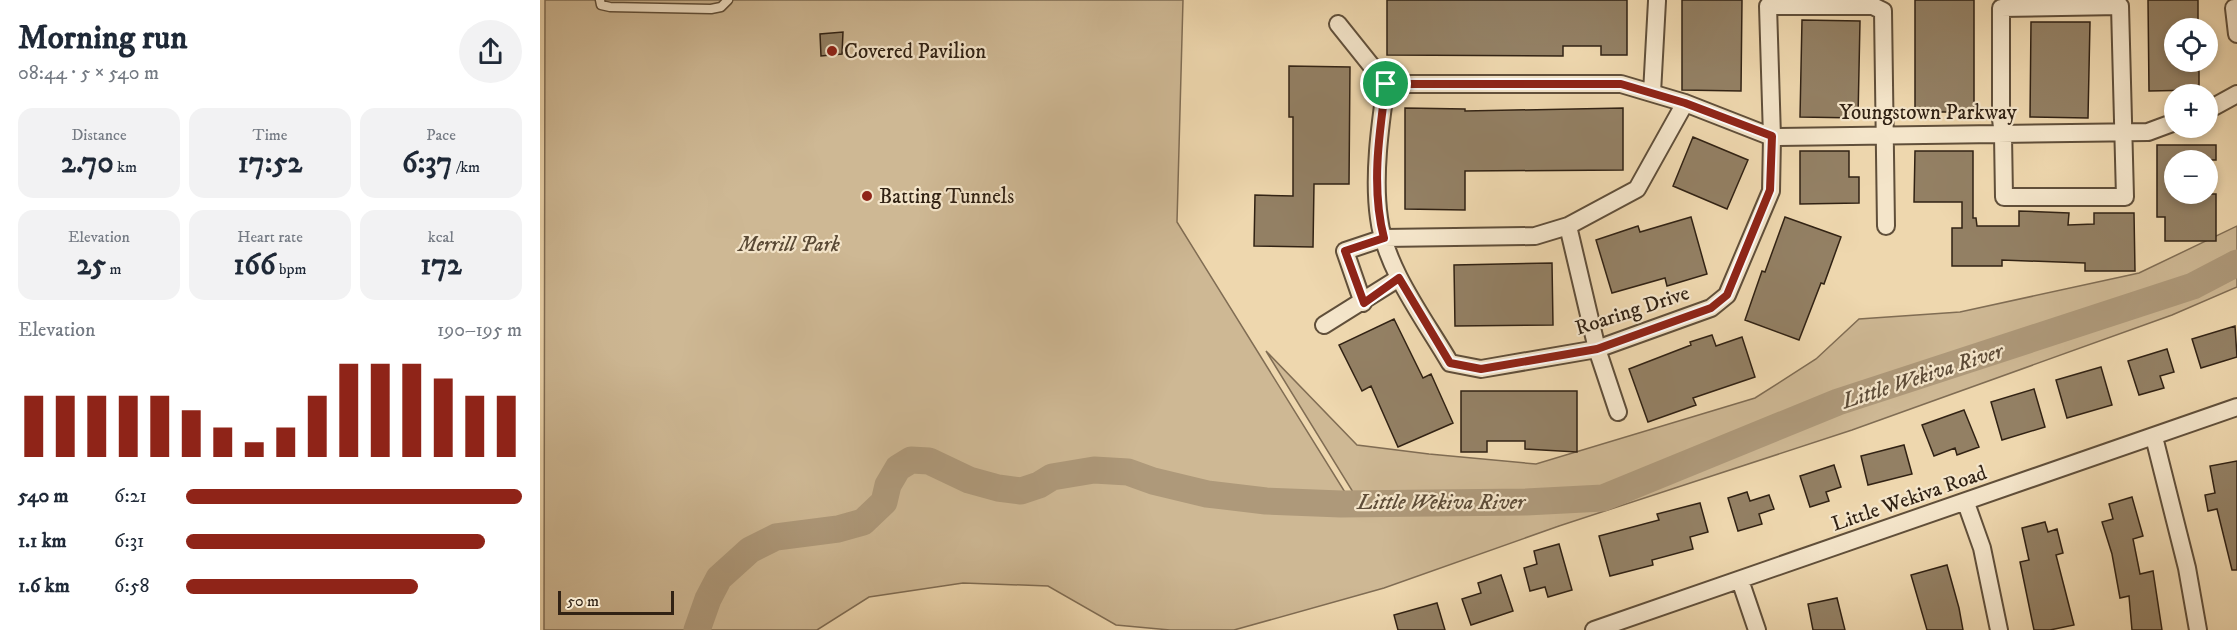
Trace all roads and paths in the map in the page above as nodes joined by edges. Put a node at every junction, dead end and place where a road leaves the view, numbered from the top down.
1 (600, 0) edge
2 (728, 0) edge
3 (1657, 1) edge
4 (2237, 8) edge
5 (1338, 24) dead end
6 (2237, 34) edge
7 (1386, 84) junction
8 (1652, 93) junction
9 (2237, 94) edge
10 (1685, 103) junction
11 (2218, 104) edge
12 (2164, 126) edge
13 (2122, 133) junction
14 (1885, 134) junction
15 (2003, 135) junction
16 (1772, 136) junction
17 (1568, 226) junction
18 (1886, 226) dead end
19 (1384, 238) junction
20 (1399, 278) junction
21 (1364, 303) junction
22 (1324, 326) dead end
23 (1597, 349) junction
24 (2237, 407) edge
25 (1618, 412) dead end
26 (2154, 436) junction
27 (1966, 503) junction
28 (1740, 580) junction
29 (1594, 630) edge
30 (1757, 630) edge
31 (1999, 630) edge
32 (2198, 630) edge

1 - 2 lane
3 - 8 street
4 - 6 street
5 - 7 street
7 - 8 street, Youngstown Parkway
7 - 19 street
8 - 10 street, Youngstown Parkway
9 - 11 street
10 - 16 street, Youngstown Parkway
10 - 17 street
12 - 13 street, Youngstown Parkway
13 - 15 street, Youngstown Parkway
13 - 15 street
13 - 15 street
14 - 15 street, Youngstown Parkway
14 - 16 street, Youngstown Parkway
14 - 16 street, Roaring Drive
14 - 18 street
16 - 23 street, Roaring Drive
17 - 19 street
17 - 23 street
19 - 20 street, Roaring Drive
19 - 21 street
20 - 21 street
20 - 23 street, Roaring Drive
21 - 22 street
23 - 25 street
24 - 26 street, Little Wekiva Road
26 - 27 street, Little Wekiva Road
26 - 32 street
27 - 28 street, Little Wekiva Road
27 - 31 street
28 - 29 street, Little Wekiva Road
28 - 30 street

